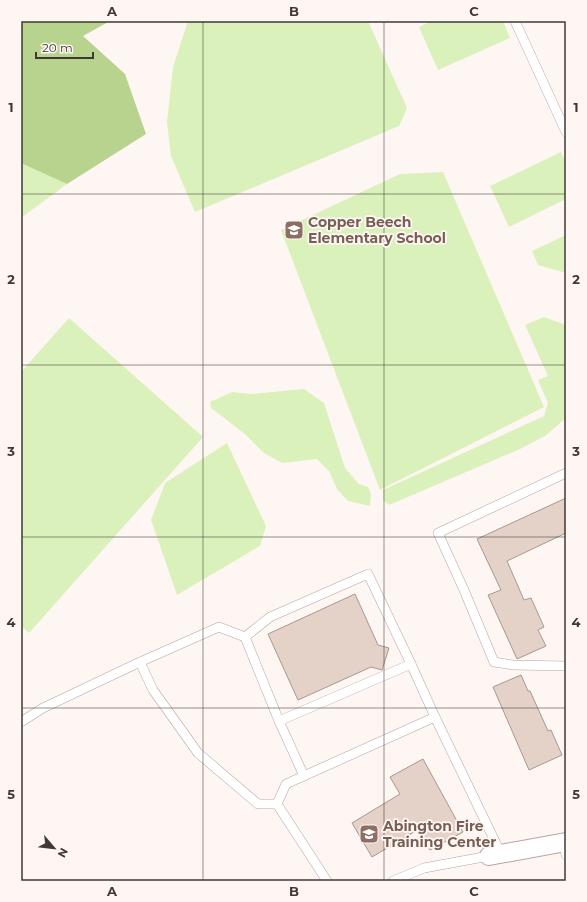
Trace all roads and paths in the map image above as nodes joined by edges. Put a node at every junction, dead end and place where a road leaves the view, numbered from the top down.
1 (515, 21) edge
2 (566, 132) edge
3 (566, 473) edge
4 (245, 637) junction
5 (140, 662) junction
6 (411, 664) junction
7 (566, 666) edge
8 (435, 717) junction
9 (279, 721) junction
10 (21, 722) edge
11 (304, 776) junction
12 (277, 804) junction
13 (565, 846) edge
14 (495, 855) junction
15 (327, 881) edge
16 (393, 881) edge

1 - 2 lane
3 - 7 lane
4 - 5 lane
4 - 6 lane
4 - 9 lane
5 - 10 lane
5 - 12 lane
6 - 8 lane
6 - 9 lane
8 - 11 lane
8 - 14 lane
9 - 11 lane
11 - 12 lane
12 - 15 lane
13 - 14 street
14 - 16 lane

